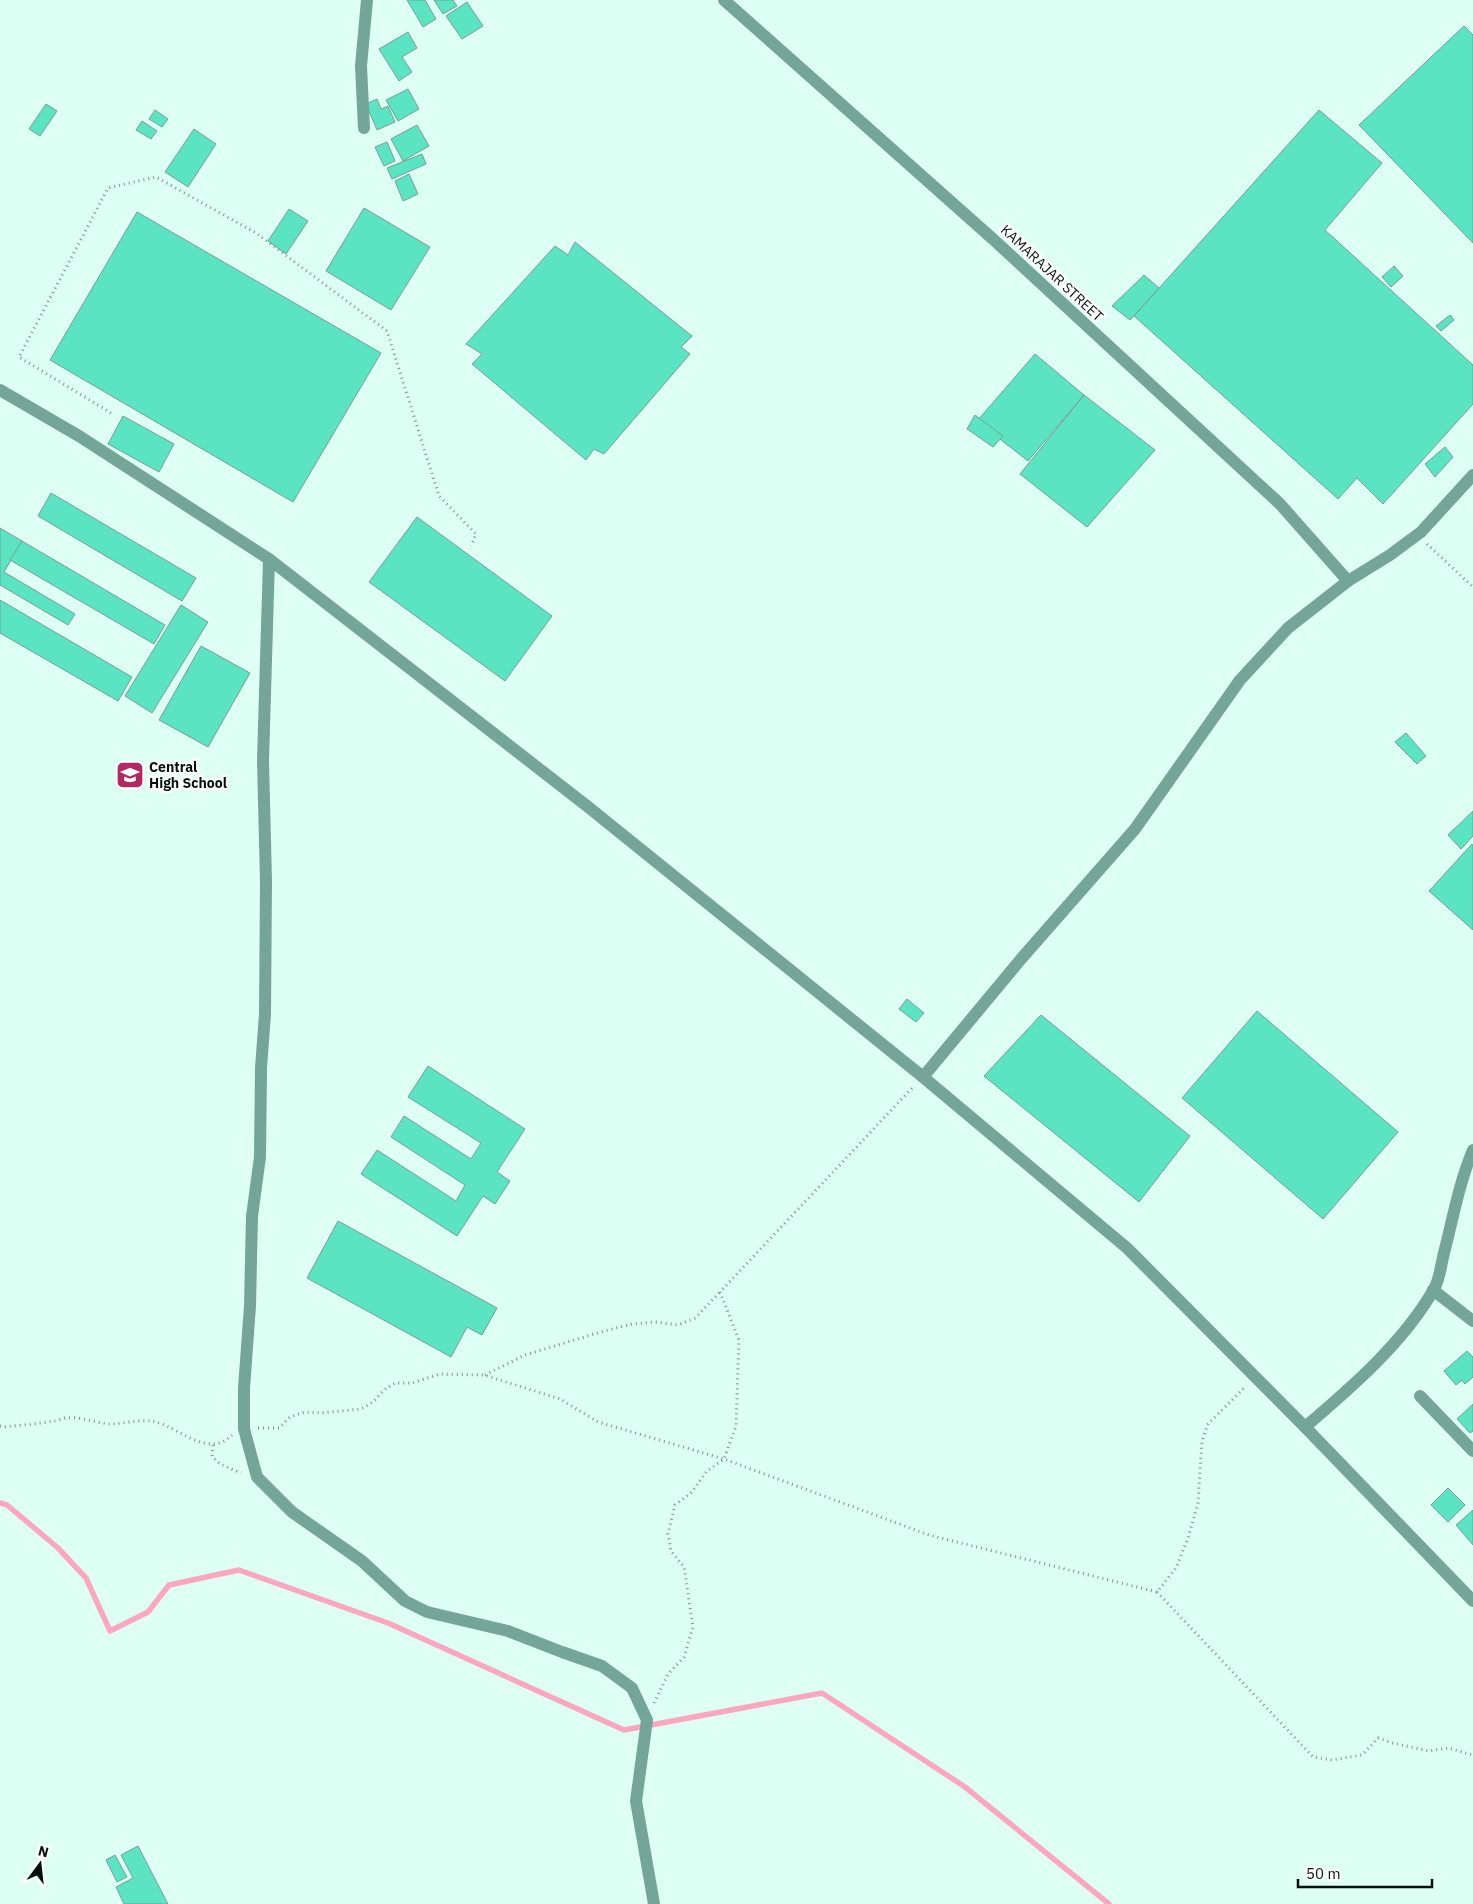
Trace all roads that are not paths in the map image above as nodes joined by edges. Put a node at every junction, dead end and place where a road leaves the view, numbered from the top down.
1 (367, 0) edge
2 (724, 0) edge
3 (364, 128) dead end
4 (0, 390) edge
5 (1473, 475) edge
6 (269, 560) junction
7 (1348, 581) junction
8 (923, 1077) junction
9 (1473, 1150) edge
10 (1433, 1290) junction
11 (1473, 1321) edge
12 (1420, 1396) dead end
13 (1305, 1427) junction
14 (1473, 1451) edge
15 (1473, 1601) edge
16 (654, 1904) edge

1 - 3 street
2 - 7 street, KAMARAJAR STREET
4 - 6 street
5 - 7 street
6 - 8 street
6 - 16 street
7 - 8 street
8 - 13 street
9 - 10 street
10 - 11 street
10 - 13 street
12 - 14 street
13 - 15 street

